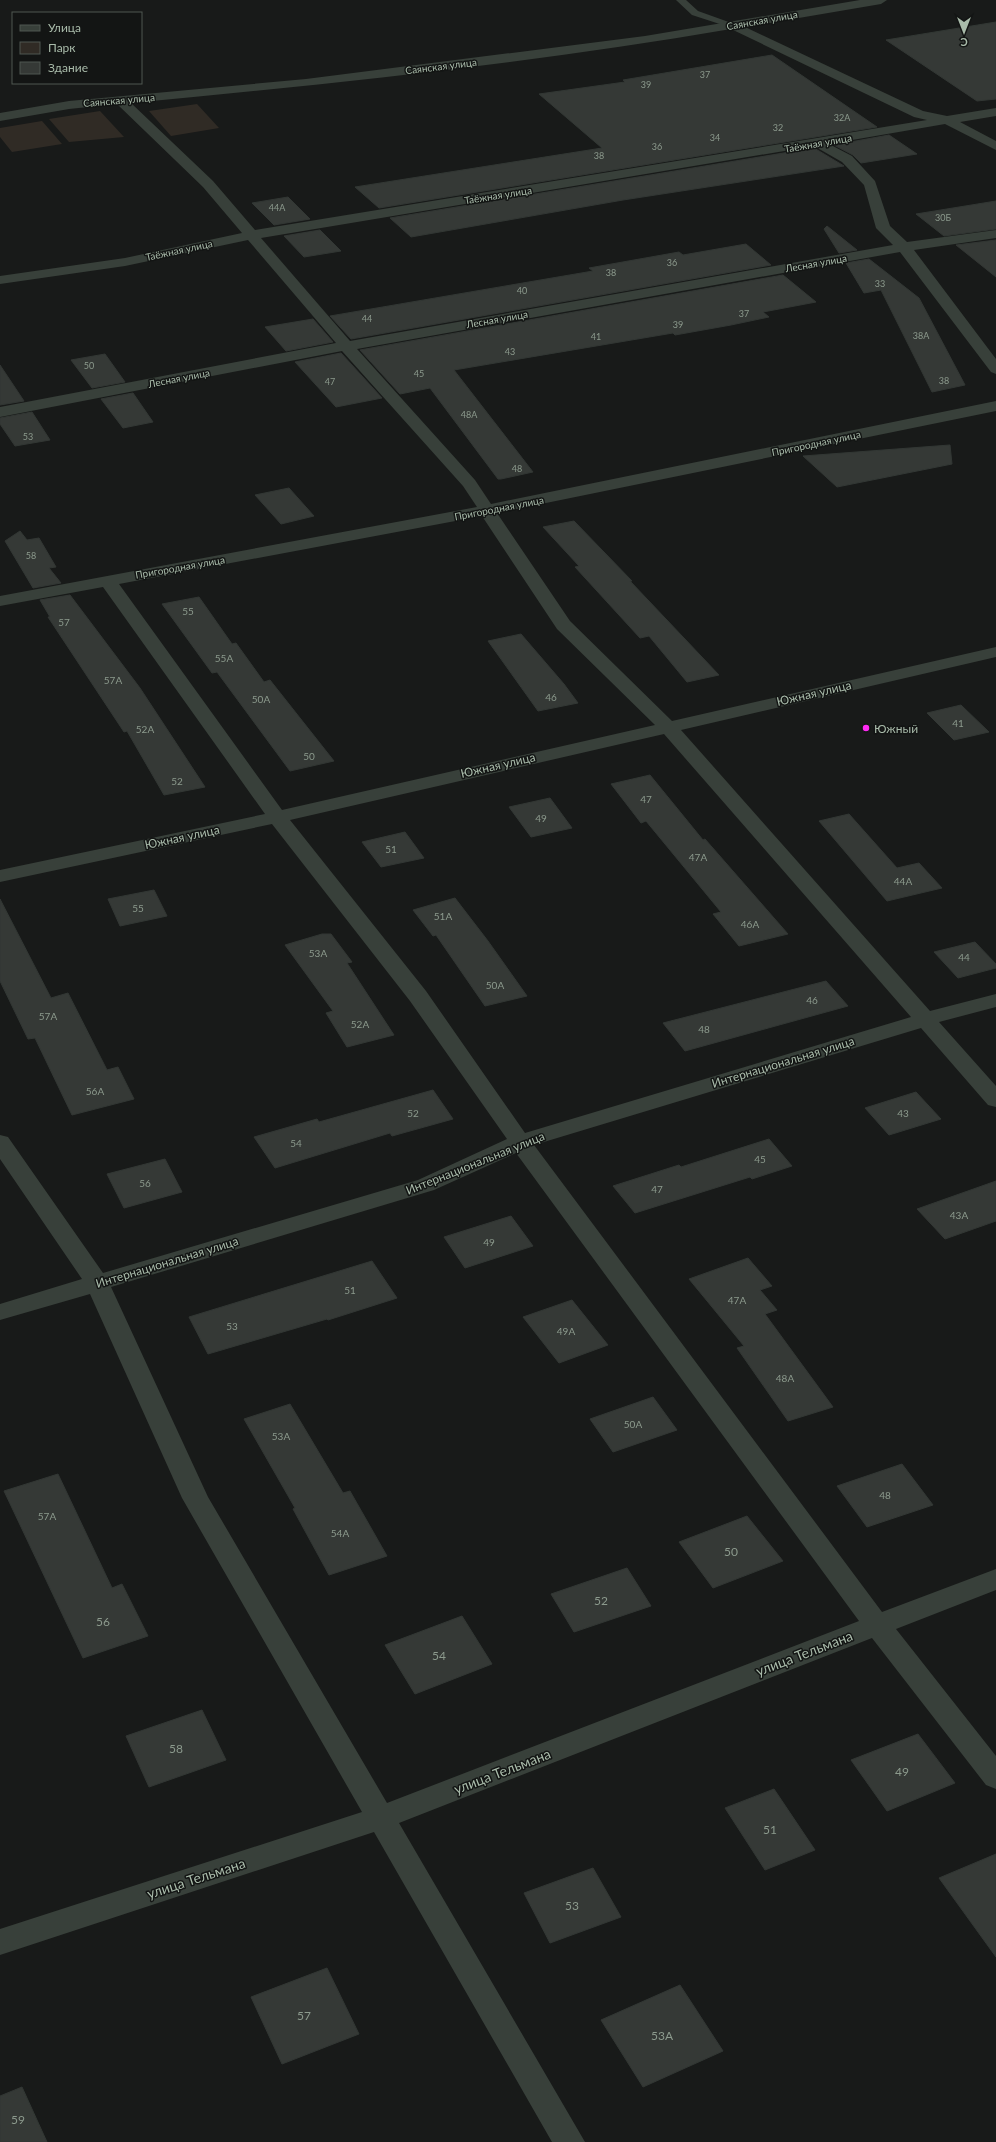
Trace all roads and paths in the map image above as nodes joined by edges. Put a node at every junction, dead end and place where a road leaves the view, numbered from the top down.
1 (681, 0) edge
2 (881, 0) edge
3 (732, 25) junction
4 (120, 100) junction
5 (996, 112) edge
6 (0, 117) edge
7 (946, 120) junction
8 (818, 143) junction
9 (996, 146) edge
10 (996, 234) edge
11 (252, 235) junction
12 (904, 247) junction
13 (0, 280) edge
14 (346, 346) junction
15 (996, 370) edge
16 (996, 406) edge
17 (0, 412) edge
18 (488, 510) junction
19 (108, 581) junction
20 (0, 602) edge
21 (996, 652) edge
22 (667, 726) junction
23 (277, 817) junction
24 (0, 876) edge
25 (996, 1000) edge
26 (923, 1020) junction
27 (996, 1100) edge
28 (0, 1142) edge
29 (520, 1142) junction
30 (97, 1283) junction
31 (0, 1312) edge
32 (996, 1579) edge
33 (877, 1625) junction
34 (996, 1777) edge
35 (382, 1817) junction
36 (0, 1942) edge
37 (569, 2142) edge

1 - 3 lane
2 - 3 street, Саянская улица
3 - 4 street, Саянская улица
3 - 7 street
4 - 6 street, Саянская улица
4 - 11 street
5 - 7 street, Таёжная улица
7 - 8 street, Таёжная улица
7 - 9 street
8 - 11 street, Таёжная улица
8 - 12 street
10 - 12 street, Лесная улица
11 - 13 street, Таёжная улица
11 - 14 street
12 - 14 street, Лесная улица
12 - 15 street
14 - 17 street, Лесная улица
14 - 18 street
16 - 18 street, Пригородная улица
18 - 19 street, Пригородная улица
18 - 22 street
19 - 20 street, Пригородная улица
19 - 23 street
21 - 22 street, Южная улица
22 - 23 street, Южная улица
22 - 26 street
23 - 24 street, Южная улица
23 - 29 street
25 - 26 street, Интернациональная улица
26 - 27 street
26 - 29 street, Интернациональная улица
28 - 30 street
29 - 30 street, Интернациональная улица
29 - 33 street
30 - 31 street, Интернациональная улица
30 - 35 street
32 - 33 street, улица Тельмана
33 - 34 street
33 - 35 street, улица Тельмана
35 - 36 street, улица Тельмана
35 - 37 street

